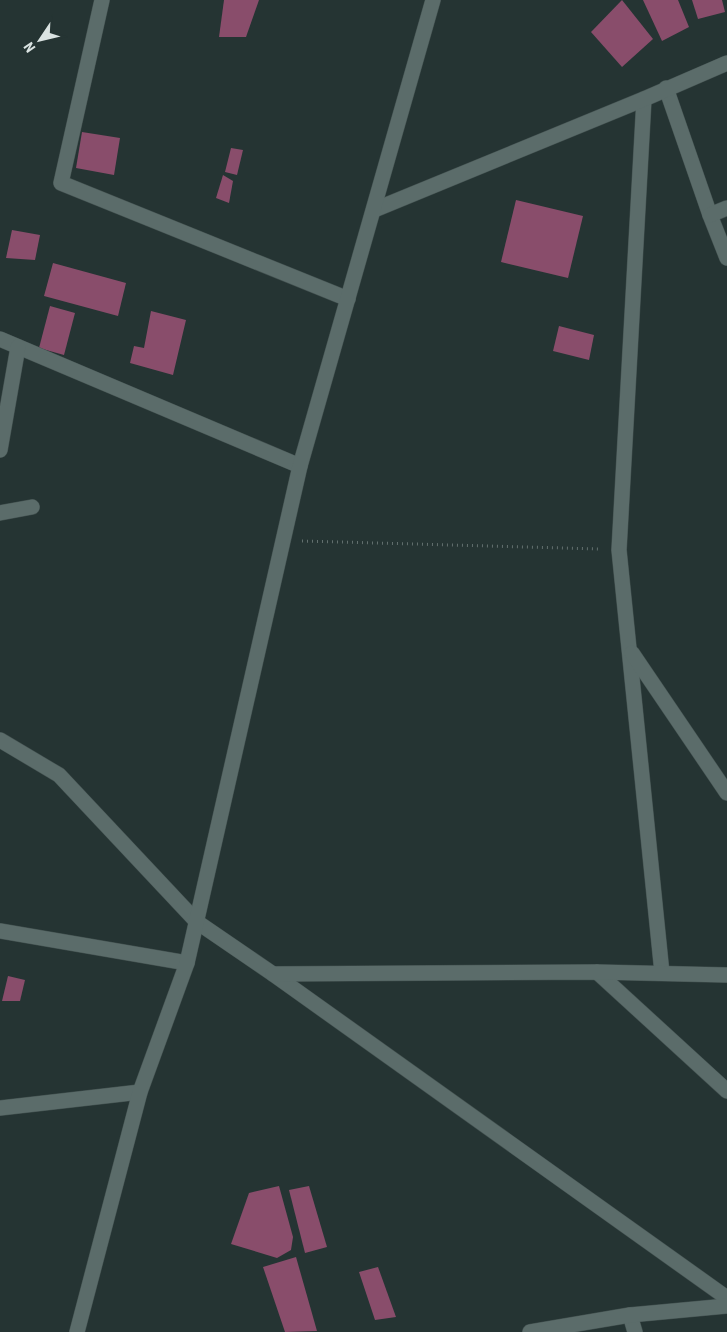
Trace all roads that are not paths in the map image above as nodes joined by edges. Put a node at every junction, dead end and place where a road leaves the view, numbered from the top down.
1 (102, 0) edge
2 (432, 0) edge
3 (727, 63) edge
4 (666, 88) junction
5 (644, 99) junction
6 (727, 208) edge
7 (374, 210) junction
8 (710, 215) junction
9 (727, 258) edge
10 (348, 299) junction
11 (0, 339) edge
12 (18, 347) junction
13 (0, 450) edge
14 (300, 466) junction
15 (32, 507) dead end
16 (0, 513) edge
17 (630, 651) junction
18 (0, 740) edge
19 (727, 792) edge
20 (197, 922) junction
21 (0, 931) edge
22 (187, 963) junction
23 (597, 972) junction
24 (662, 973) junction
25 (273, 974) junction
26 (727, 974) edge
27 (727, 1091) edge
28 (140, 1092) junction
29 (0, 1108) edge
30 (727, 1298) edge
31 (727, 1306) edge
32 (630, 1315) junction
33 (77, 1332) edge
34 (530, 1332) edge
35 (634, 1332) edge

1 - 10 street
2 - 7 street
3 - 4 street
4 - 5 street
4 - 8 street
5 - 7 street
5 - 17 street
6 - 8 street
7 - 10 street
8 - 9 street
10 - 14 street
11 - 12 street
12 - 13 street
12 - 14 street
14 - 20 street
15 - 16 street
17 - 19 street
17 - 24 street
18 - 20 street
20 - 22 street
20 - 25 street
21 - 22 street
22 - 28 street
23 - 24 street
23 - 25 street
23 - 27 street
24 - 26 street
25 - 30 street
28 - 29 street
28 - 33 street
31 - 32 street
32 - 34 street
32 - 35 street

